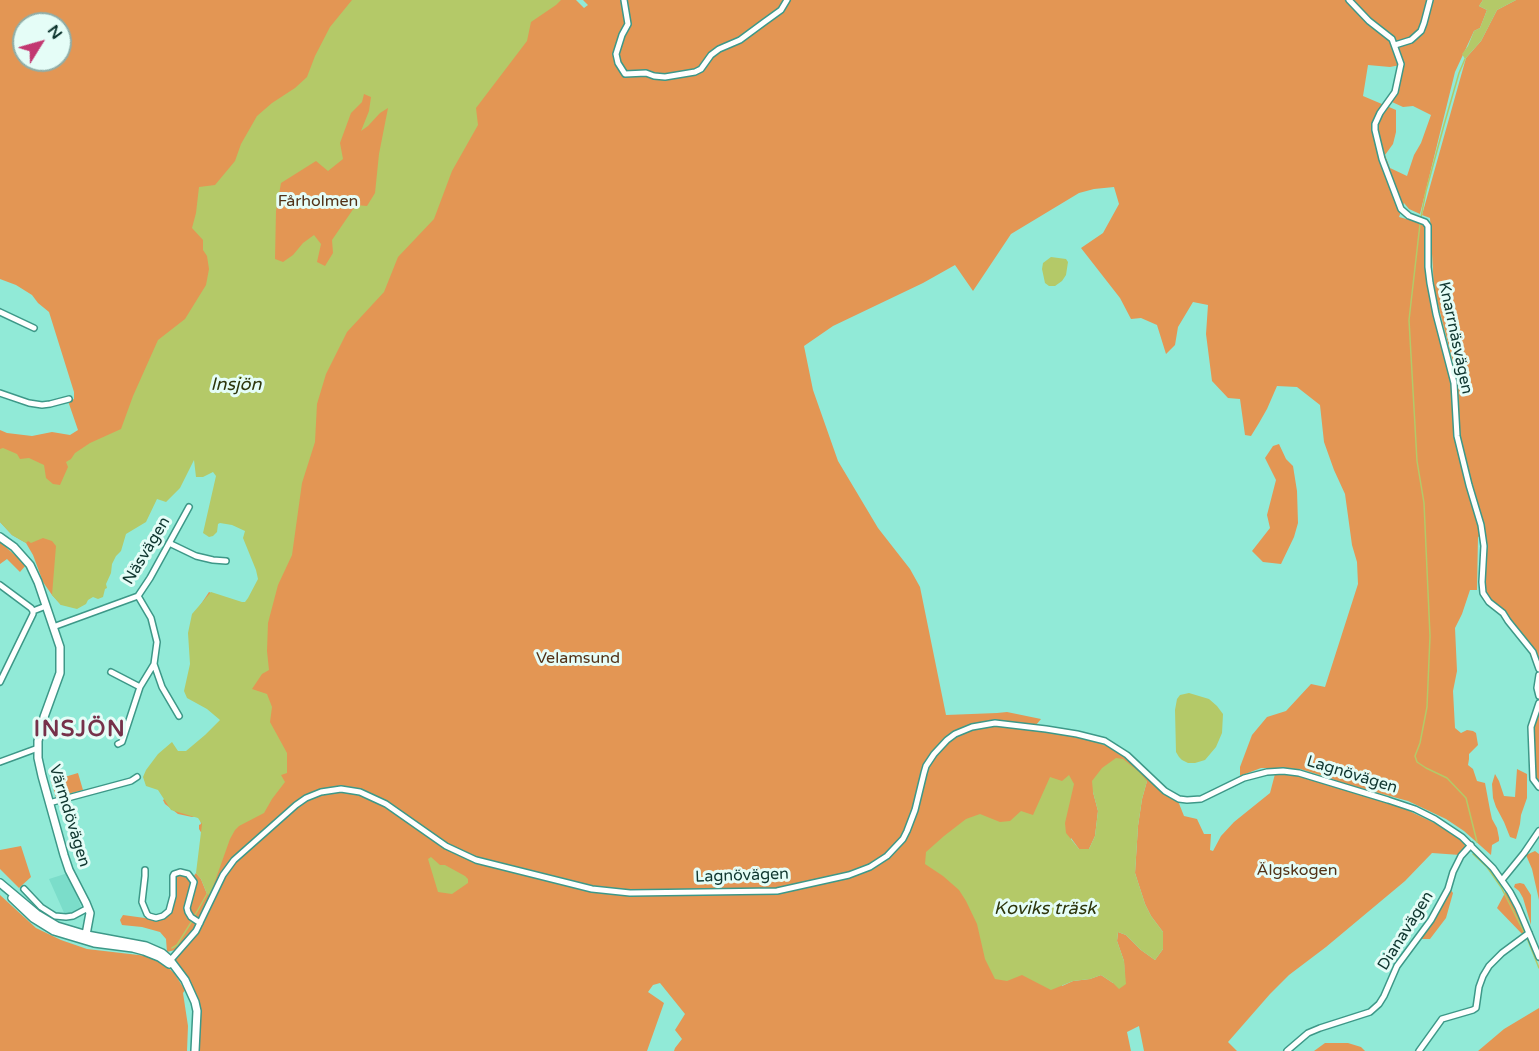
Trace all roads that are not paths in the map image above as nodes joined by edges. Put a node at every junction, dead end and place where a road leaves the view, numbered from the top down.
1 (624, 0) edge
2 (787, 0) edge
3 (1349, 0) edge
4 (1430, 0) edge
5 (1395, 45) junction
6 (0, 312) edge
7 (34, 328) dead end
8 (0, 393) edge
9 (69, 399) dead end
10 (189, 507) dead end
11 (0, 537) edge
12 (169, 543) junction
13 (226, 561) dead end
14 (0, 585) edge
15 (138, 596) junction
16 (46, 606) junction
17 (33, 611) junction
18 (53, 627) junction
19 (154, 664) junction
20 (1539, 669) edge
21 (111, 672) dead end
22 (1539, 675) edge
23 (0, 682) edge
24 (140, 687) junction
25 (1539, 696) edge
26 (1539, 703) edge
27 (179, 716) dead end
28 (118, 744) dead end
29 (38, 748) junction
30 (0, 762) edge
31 (137, 777) dead end
32 (1539, 787) edge
33 (49, 803) junction
34 (1539, 831) edge
35 (1471, 845) junction
36 (145, 870) dead end
37 (1502, 880) junction
38 (0, 884) edge
39 (24, 889) dead end
40 (88, 908) junction
41 (196, 920) junction
42 (1529, 933) junction
43 (86, 938) junction
44 (1539, 957) edge
45 (169, 961) junction
46 (195, 1051) edge
47 (1287, 1051) edge
48 (1419, 1051) edge

1 - 2 street
3 - 5 street
4 - 5 street
5 - 20 street, Knarrnäsvägen
6 - 7 street
8 - 9 street
10 - 12 street, Näsvägen
11 - 16 main road, Värmdövägen
12 - 13 street
12 - 15 street, Näsvägen
14 - 17 street
15 - 18 street, Näsvägen
15 - 19 street
16 - 17 street
16 - 18 main road, Värmdövägen
17 - 23 street
18 - 29 main road, Värmdövägen
19 - 24 street
19 - 27 street
21 - 24 street
22 - 25 street
24 - 28 street
26 - 32 street
29 - 30 street
29 - 33 main road, Värmdövägen
31 - 33 street
33 - 40 main road, Värmdövägen
34 - 37 street
35 - 37 street, Lagnövägen
35 - 41 street, Lagnövägen
35 - 47 street, Dianavägen
36 - 41 street
37 - 42 street, Lagnövägen
38 - 43 main road
39 - 40 street
40 - 43 main road, Värmdövägen
41 - 45 street, Lagnövägen
42 - 44 street, Lagnövägen
42 - 48 street
43 - 45 main road
45 - 46 main road

